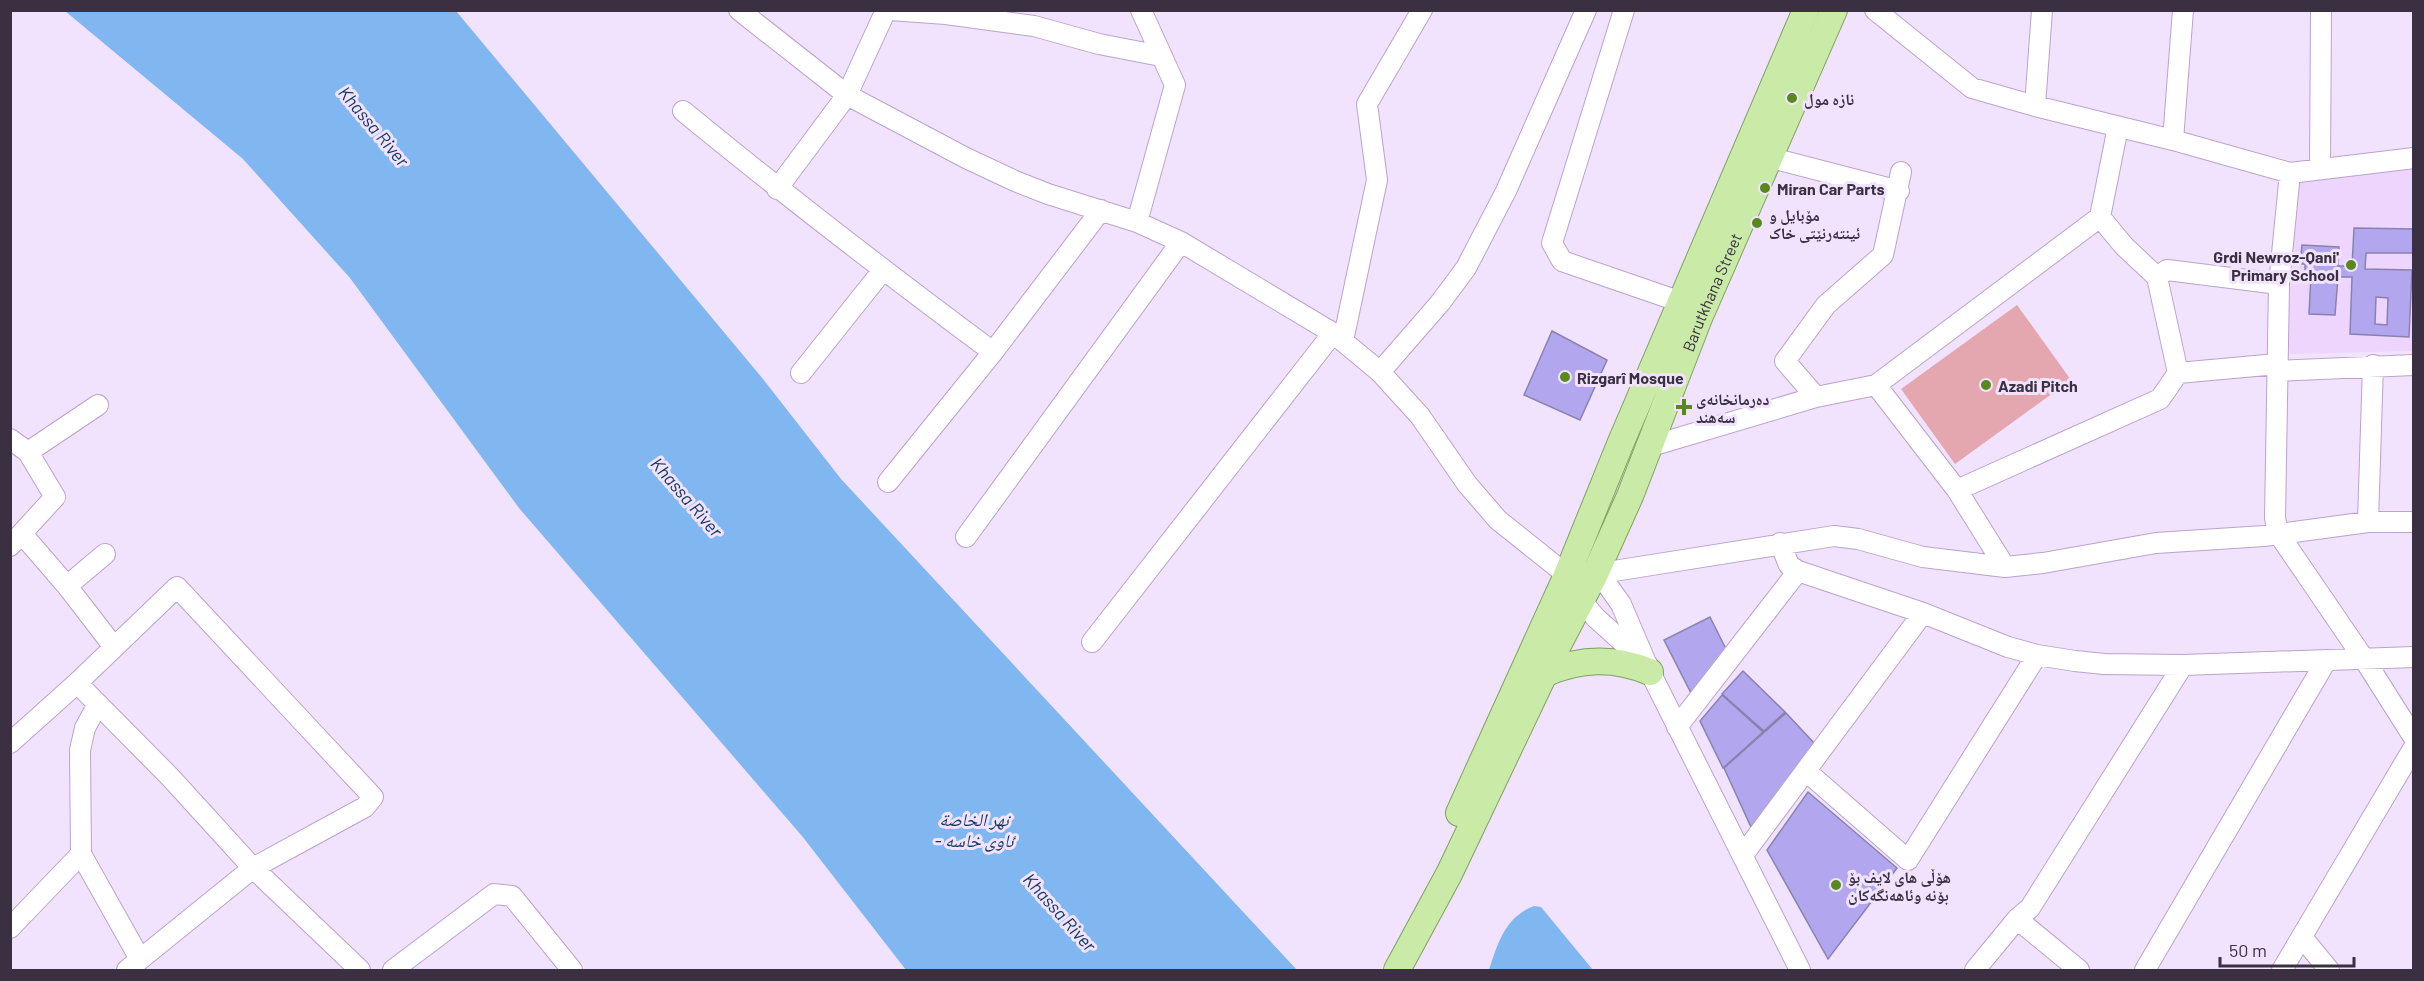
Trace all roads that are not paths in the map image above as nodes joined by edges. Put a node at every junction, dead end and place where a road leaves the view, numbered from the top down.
1 (739, 10) edge
2 (888, 10) edge
3 (1141, 10) edge
4 (1422, 10) edge
5 (1586, 10) edge
6 (1624, 10) edge
7 (1806, 10) edge
8 (1834, 10) edge
9 (1875, 10) edge
10 (2042, 10) edge
11 (2183, 10) edge
12 (2321, 10) edge
13 (1161, 56) junction
14 (846, 95) junction
15 (2035, 106) junction
16 (683, 111) dead end
17 (2118, 127) junction
18 (2173, 140) junction
19 (1768, 157) junction
20 (2414, 158) edge
21 (2320, 169) junction
22 (2289, 173) junction
23 (777, 189) junction
24 (1101, 210) junction
25 (2100, 217) junction
26 (1137, 222) junction
27 (1181, 242) junction
28 (883, 270) junction
29 (2157, 277) junction
30 (2279, 284) junction
31 (1681, 302) junction
32 (1338, 337) junction
33 (993, 352) junction
34 (2414, 364) edge
35 (2373, 365) junction
36 (2277, 367) junction
37 (1380, 372) junction
38 (801, 373) dead end
39 (2178, 373) junction
40 (1876, 385) junction
41 (1816, 397) junction
42 (98, 405) dead end
43 (10, 439) edge
44 (1648, 447) junction
45 (28, 452) junction
46 (888, 482) dead end
47 (1604, 485) junction
48 (1957, 490) junction
49 (1630, 496) junction
50 (2368, 522) junction
51 (2414, 522) edge
52 (2278, 533) junction
53 (966, 537) dead end
54 (17, 540) edge
55 (1780, 543) junction
56 (105, 554) dead end
57 (2005, 567) junction
58 (1798, 571) junction
59 (1595, 574) junction
60 (1567, 575) junction
61 (67, 586) junction
62 (1581, 599) junction
63 (1923, 613) junction
64 (1092, 642) dead end
65 (114, 647) junction
66 (2037, 655) junction
67 (2414, 657) edge
68 (2364, 659) junction
69 (2326, 661) junction
70 (2182, 665) junction
71 (1649, 668) junction
72 (1544, 674) junction
73 (77, 683) junction
74 (98, 704) junction
75 (1677, 727) junction
76 (2414, 738) edge
77 (10, 743) edge
78 (2414, 747) edge
79 (1806, 771) junction
80 (81, 854) junction
81 (1743, 855) junction
82 (254, 868) junction
83 (1442, 870) junction
84 (2017, 919) junction
85 (10, 928) edge
86 (2302, 937) junction
87 (134, 965) edge
88 (360, 970) edge
89 (393, 970) edge
90 (572, 970) edge
91 (1378, 970) edge
92 (1396, 970) edge
93 (1800, 970) edge
94 (1975, 970) edge
95 (2079, 970) edge
96 (2145, 970) edge
97 (2282, 970) edge
98 (2329, 970) edge

1 - 14 street
2 - 13 street
2 - 14 street
3 - 13 street
4 - 32 street
5 - 37 street
6 - 31 street
7 - 31 main road, Barutkhana Street
8 - 19 main road, Barutkhana Street
9 - 15 street
10 - 15 street
11 - 18 street
12 - 21 street
13 - 26 street
14 - 23 street
14 - 24 street
15 - 17 street
16 - 23 street
17 - 18 street
17 - 25 street
18 - 22 street
19 - 41 street
19 - 44 main road, Barutkhana Street
20 - 21 street
21 - 22 street
22 - 30 street
23 - 28 street
24 - 26 street
24 - 33 street
25 - 29 street
25 - 40 street
26 - 27 street
27 - 32 street
27 - 53 street
28 - 33 street
28 - 38 street
29 - 30 street
29 - 39 street
30 - 36 street
31 - 47 main road, Barutkhana Street
32 - 37 street
32 - 64 street
33 - 46 street
34 - 35 street
35 - 36 street
35 - 50 street
36 - 39 street
36 - 52 street
37 - 60 street
39 - 48 street
40 - 41 street
40 - 48 street
41 - 44 street
42 - 45 street
43 - 45 street
44 - 49 main road, Barutkhana Street
45 - 54 street
47 - 49 main road
47 - 60 main road, Barutkhana Street
48 - 57 street
49 - 59 main road, Barutkhana Street
50 - 51 street
50 - 52 street
52 - 57 street
52 - 68 street
54 - 61 street
55 - 57 street
55 - 58 street
55 - 59 street
56 - 61 street
58 - 63 street
58 - 75 street
59 - 60 street
59 - 62 main road, Barutkhana Street
59 - 71 street
60 - 62 street
60 - 83 main road, Barutkhana Street
61 - 65 street
62 - 71 street
62 - 72 main road, Barutkhana Street
63 - 66 street
63 - 79 street
65 - 73 street
65 - 82 street
66 - 70 street
66 - 79 street
67 - 68 street
68 - 69 street
68 - 76 street
69 - 70 street
69 - 96 street
70 - 84 street
71 - 72 main road
71 - 75 street
72 - 83 main road, Barutkhana Street
73 - 74 street
73 - 77 street
74 - 80 street
74 - 82 street
75 - 81 street
78 - 86 street
79 - 81 street
80 - 85 street
80 - 87 street
81 - 93 street
82 - 87 street
82 - 88 street
83 - 91 main road
83 - 92 main road
84 - 94 street
84 - 95 street
86 - 97 street
86 - 98 street
89 - 90 street

